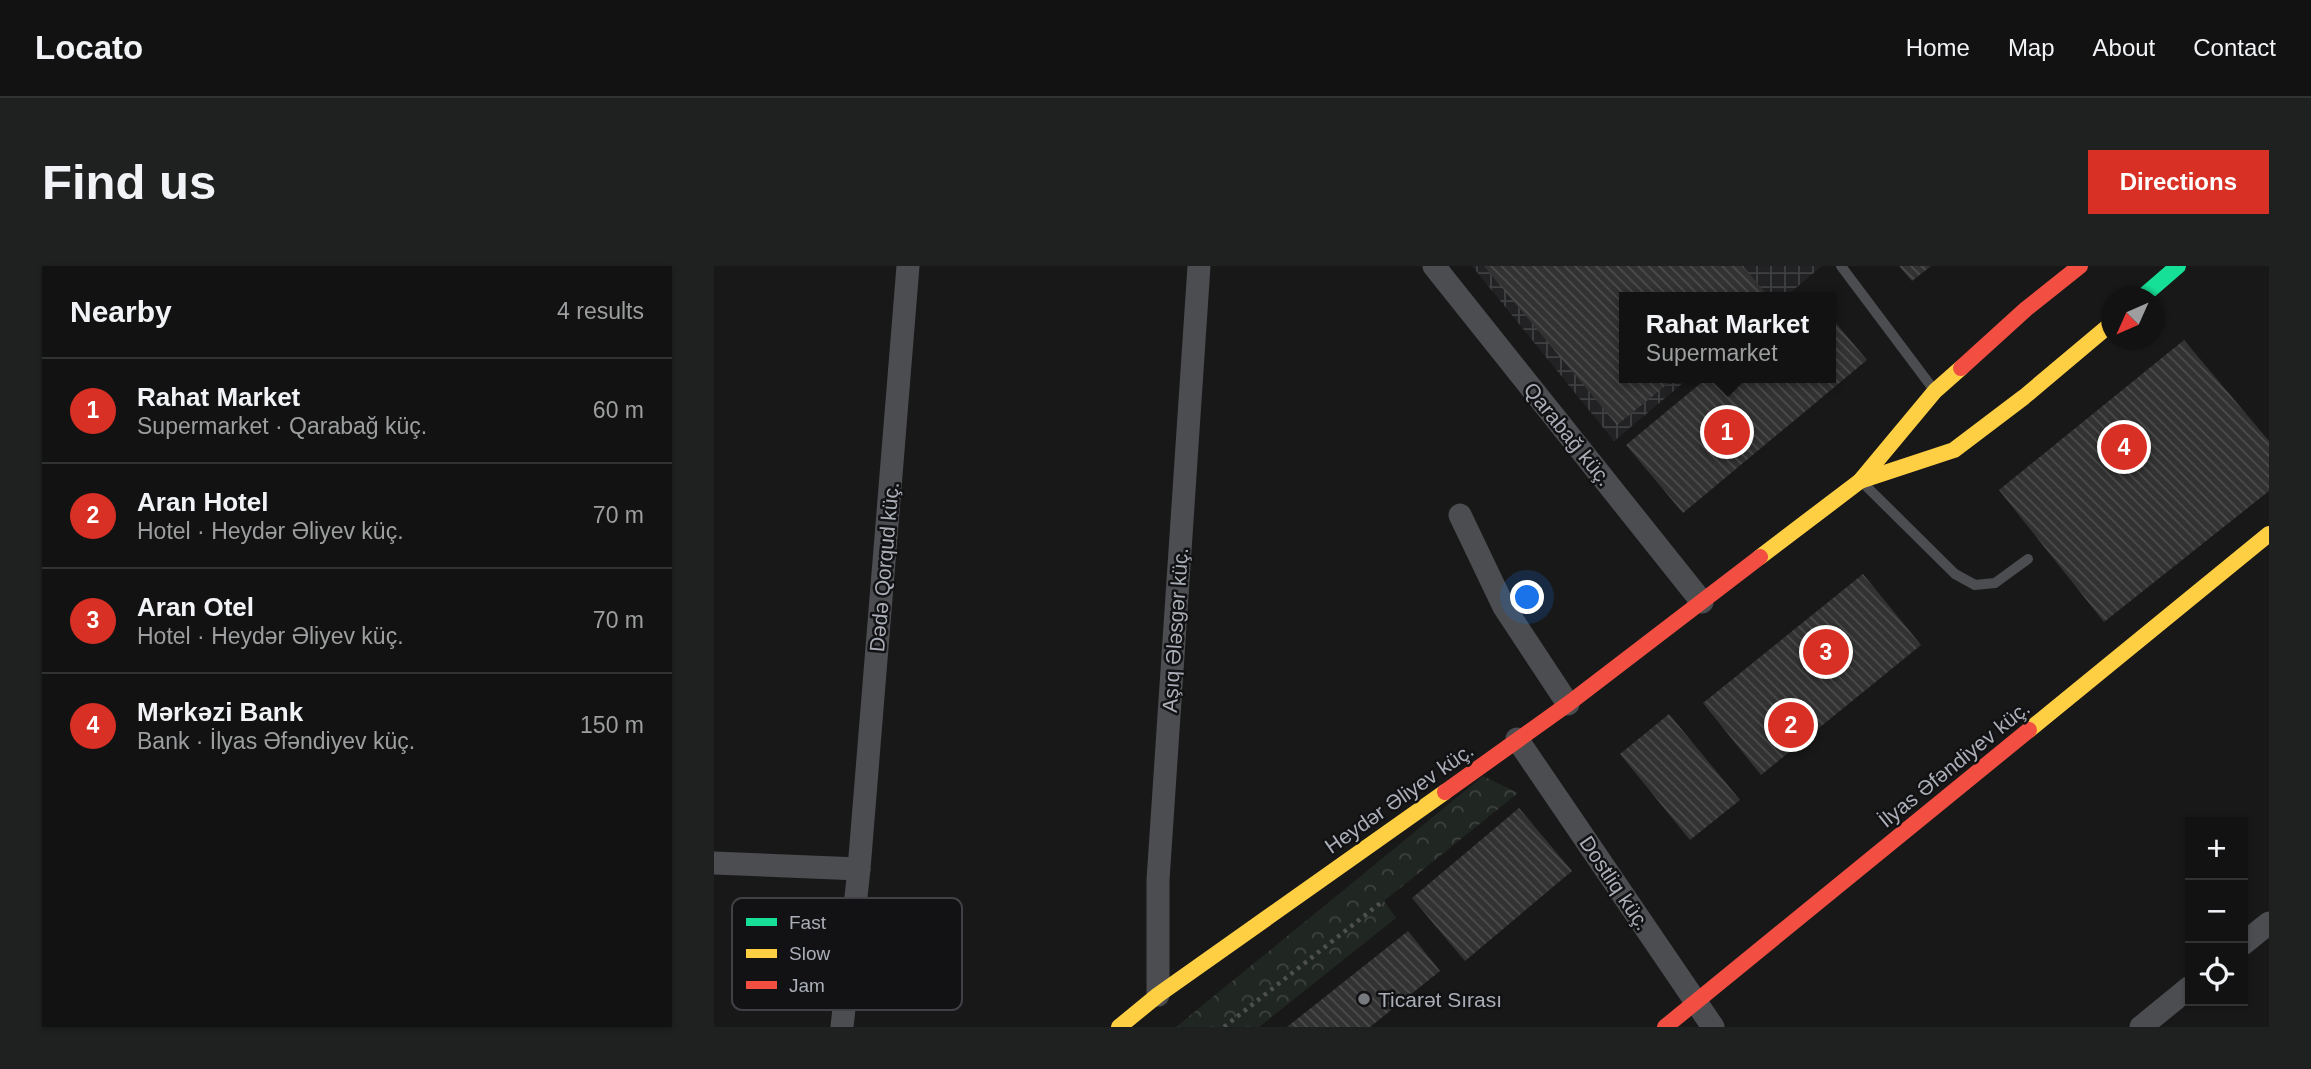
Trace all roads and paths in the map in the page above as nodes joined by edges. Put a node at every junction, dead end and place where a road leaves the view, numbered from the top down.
1 (908, 266) edge
2 (1199, 266) edge
3 (1434, 266) edge
4 (1841, 266) edge
5 (2080, 266) edge
6 (2178, 266) edge
7 (2154, 287) edge
8 (2101, 332) edge
9 (1934, 391) junction
10 (1860, 481) junction
11 (1460, 515) dead end
12 (2269, 534) edge
13 (2028, 559) dead end
14 (1702, 602) junction
15 (1568, 704) junction
16 (1517, 739) junction
17 (714, 863) edge
18 (859, 869) junction
19 (856, 898) edge
20 (1383, 901) dead end
21 (2269, 923) edge
22 (2244, 943) edge
23 (2185, 991) edge
24 (1158, 995) junction
25 (1696, 1002) junction
26 (1119, 1027) edge
27 (1224, 1027) edge
28 (1665, 1027) edge
29 (1713, 1027) edge
30 (2141, 1027) edge

1 - 18 street, Dədə Qorqud küç.
2 - 24 street, Aşıq Ələsgər küç.
3 - 14 street, Qarabağ küç.
4 - 9 lane
5 - 9 main road
6 - 7 main road
8 - 10 main road
9 - 10 main road
10 - 13 lane
10 - 14 main road, Heydər Əliyev küç.
11 - 15 street
12 - 25 main road, İlyas Əfəndiyev küç.
14 - 15 main road, Heydər Əliyev küç.
15 - 16 main road, Heydər Əliyev küç.
16 - 24 main road, Heydər Əliyev küç.
16 - 25 street, Dostliq küç.
17 - 18 street
18 - 19 street, Dədə Qorqud küç.
20 - 27 path
21 - 22 street
23 - 30 street
24 - 26 main road, Heydər Əliyev küç.
25 - 28 main road, İlyas Əfəndiyev küç.
25 - 29 street, Dostliq küç.

